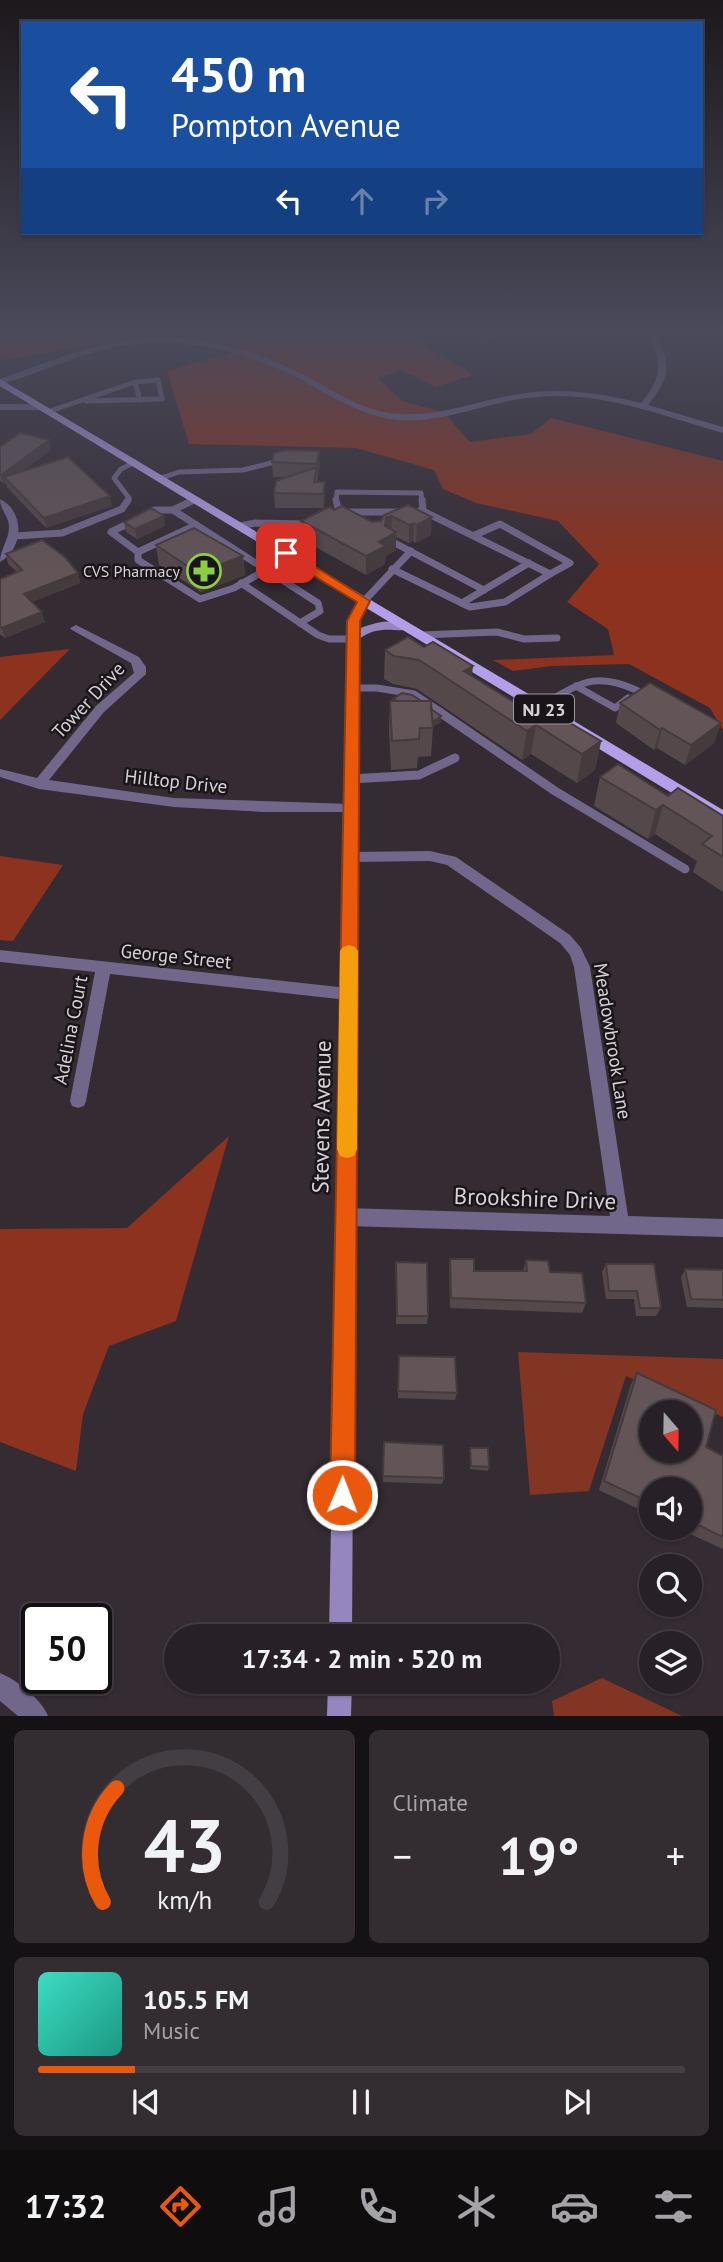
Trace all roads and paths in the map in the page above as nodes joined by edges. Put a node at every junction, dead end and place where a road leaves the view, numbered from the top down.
1 (53, 413) edge
2 (375, 413) edge
3 (458, 413) edge
4 (663, 413) edge
5 (723, 430) edge
6 (287, 459) edge
7 (135, 462) junction
8 (162, 478) junction
9 (196, 499) junction
10 (0, 502) edge
11 (173, 510) junction
12 (421, 510) junction
13 (341, 514) junction
14 (352, 519) edge
15 (195, 524) junction
16 (240, 526) junction
17 (475, 535) junction
18 (14, 536) junction
19 (389, 540) edge
20 (411, 551) junction
21 (138, 552) junction
22 (290, 556) junction
23 (0, 559) edge
24 (529, 563) junction
25 (266, 569) junction
26 (392, 569) junction
27 (550, 574) junction
28 (238, 586) junction
29 (484, 590) junction
30 (364, 601) junction
31 (462, 603) junction
32 (300, 623) junction
33 (76, 628) dead end
34 (414, 631) junction
35 (556, 638) dead end
36 (353, 639) junction
37 (576, 686) junction
38 (352, 688) junction
39 (639, 690) junction
40 (662, 702) edge
41 (540, 707) junction
42 (455, 758) dead end
43 (0, 774) edge
44 (351, 779) junction
45 (40, 784) junction
46 (351, 809) junction
47 (723, 818) edge
48 (350, 856) junction
49 (685, 869) dead end
50 (0, 956) edge
51 (103, 968) junction
52 (348, 994) junction
53 (78, 1101) dead end
54 (346, 1217) junction
55 (620, 1226) junction
56 (723, 1228) edge
57 (340, 1624) edge
58 (0, 1685) edge
59 (340, 1694) edge
60 (36, 1716) edge
61 (339, 1716) edge

1 - 7 main road, NJ 23
2 - 3 street
4 - 5 street
6 - 8 lane
7 - 8 main road, NJ 23
7 - 18 lane
8 - 9 main road, NJ 23
9 - 11 lane
9 - 16 main road, NJ 23
10 - 18 street
11 - 15 lane
11 - 21 lane
12 - 13 lane
12 - 13 lane
12 - 17 lane
13 - 14 lane
13 - 16 lane
15 - 21 lane
15 - 25 lane
16 - 22 main road, NJ 23
17 - 24 lane
17 - 27 lane
18 - 23 street
19 - 20 lane
20 - 26 lane
20 - 29 lane
21 - 28 lane
22 - 25 lane
22 - 30 main road, NJ 23
24 - 27 lane
24 - 29 lane
25 - 28 lane
25 - 32 lane
26 - 30 lane
26 - 31 lane
27 - 31 lane
28 - 32 lane
29 - 31 lane
30 - 34 main road, NJ 23
30 - 36 main road, Stevens Avenue
32 - 36 lane
33 - 45 street, Tower Drive
34 - 35 lane
34 - 36 main road
34 - 41 main road, NJ 23
36 - 38 main road, Stevens Avenue
37 - 39 lane
37 - 39 lane
37 - 41 lane
38 - 44 main road, Stevens Avenue
38 - 49 lane
39 - 40 lane
41 - 47 main road, NJ 23
42 - 44 lane
43 - 45 street, Hilltop Drive
44 - 46 main road, Stevens Avenue
45 - 46 street, Hilltop Drive
46 - 48 main road, Stevens Avenue
48 - 52 main road, Stevens Avenue
48 - 55 street, Meadowbrook Lane
50 - 51 street, George Street
51 - 52 street, George Street
51 - 53 street, Adelina Court
52 - 54 main road, Stevens Avenue
54 - 55 street, Brookshire Drive
54 - 57 main road, Stevens Avenue
55 - 56 street, Brookshire Drive
58 - 60 street
59 - 61 main road

